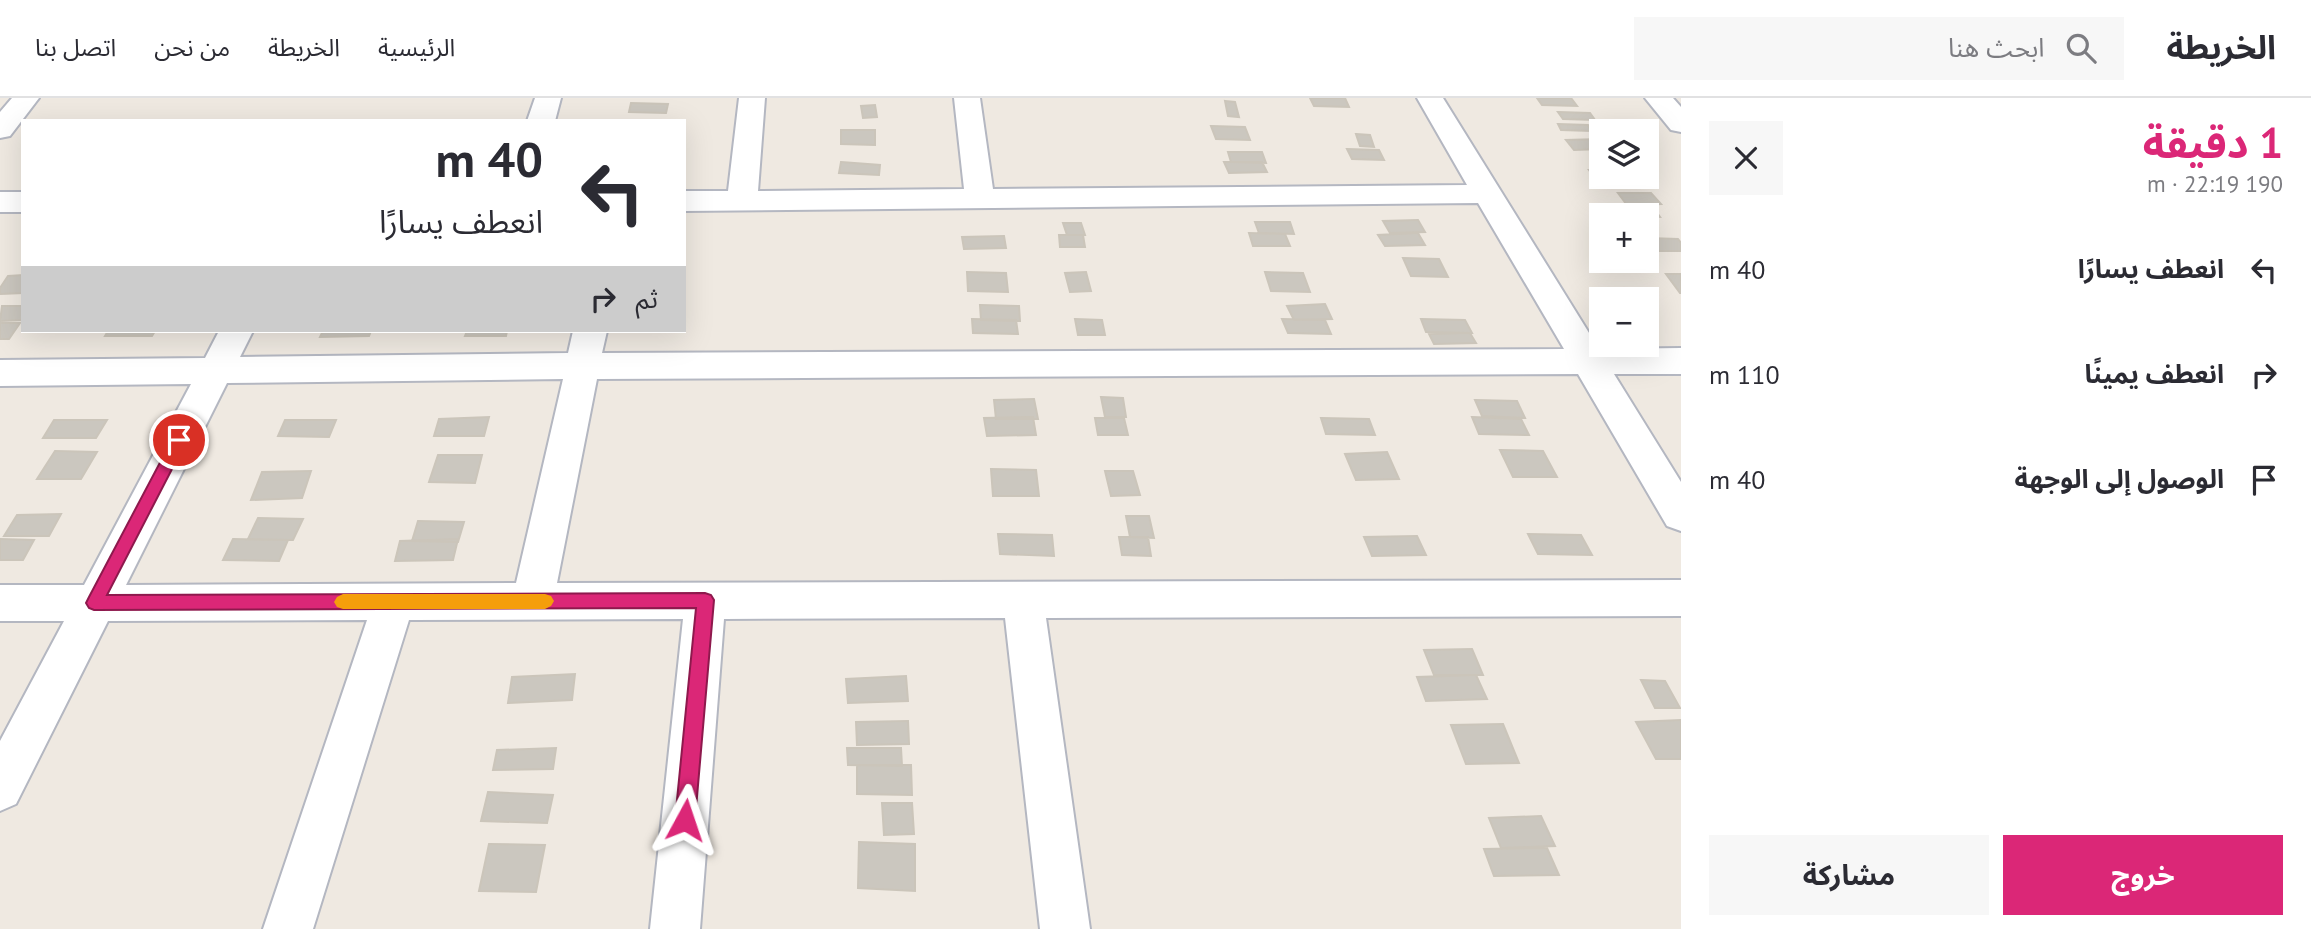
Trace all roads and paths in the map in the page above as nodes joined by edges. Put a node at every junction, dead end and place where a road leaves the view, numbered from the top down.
1 (26, 98) edge
2 (548, 98) edge
3 (752, 98) edge
4 (967, 98) edge
5 (1430, 98) edge
6 (1658, 98) edge
7 (542, 119) edge
8 (1681, 124) edge
9 (0, 130) edge
10 (1488, 194) junction
11 (980, 198) junction
12 (686, 201) edge
13 (742, 201) junction
14 (0, 202) edge
15 (21, 202) edge
16 (235, 333) edge
17 (590, 333) edge
18 (1681, 361) edge
19 (1588, 362) junction
20 (582, 366) junction
21 (216, 370) junction
22 (0, 373) edge
23 (1681, 515) edge
24 (1681, 598) edge
25 (705, 600) junction
26 (1023, 600) junction
27 (533, 601) junction
28 (394, 602) junction
29 (0, 603) edge
30 (94, 603) junction
31 (0, 788) edge
32 (288, 929) edge
33 (675, 929) edge
34 (1065, 929) edge

1 - 9 street
2 - 7 street
3 - 13 street
4 - 11 street
5 - 10 street
6 - 8 street
10 - 11 street
10 - 19 street
11 - 13 street
12 - 13 street
14 - 15 street
16 - 21 street
17 - 20 street
18 - 19 street
19 - 20 street
19 - 23 street
20 - 21 street
20 - 27 street
21 - 22 street
21 - 30 street
24 - 26 street
25 - 26 street
25 - 27 street
25 - 33 street
26 - 34 street
27 - 28 street
28 - 30 street
28 - 32 street
29 - 30 street
30 - 31 street

